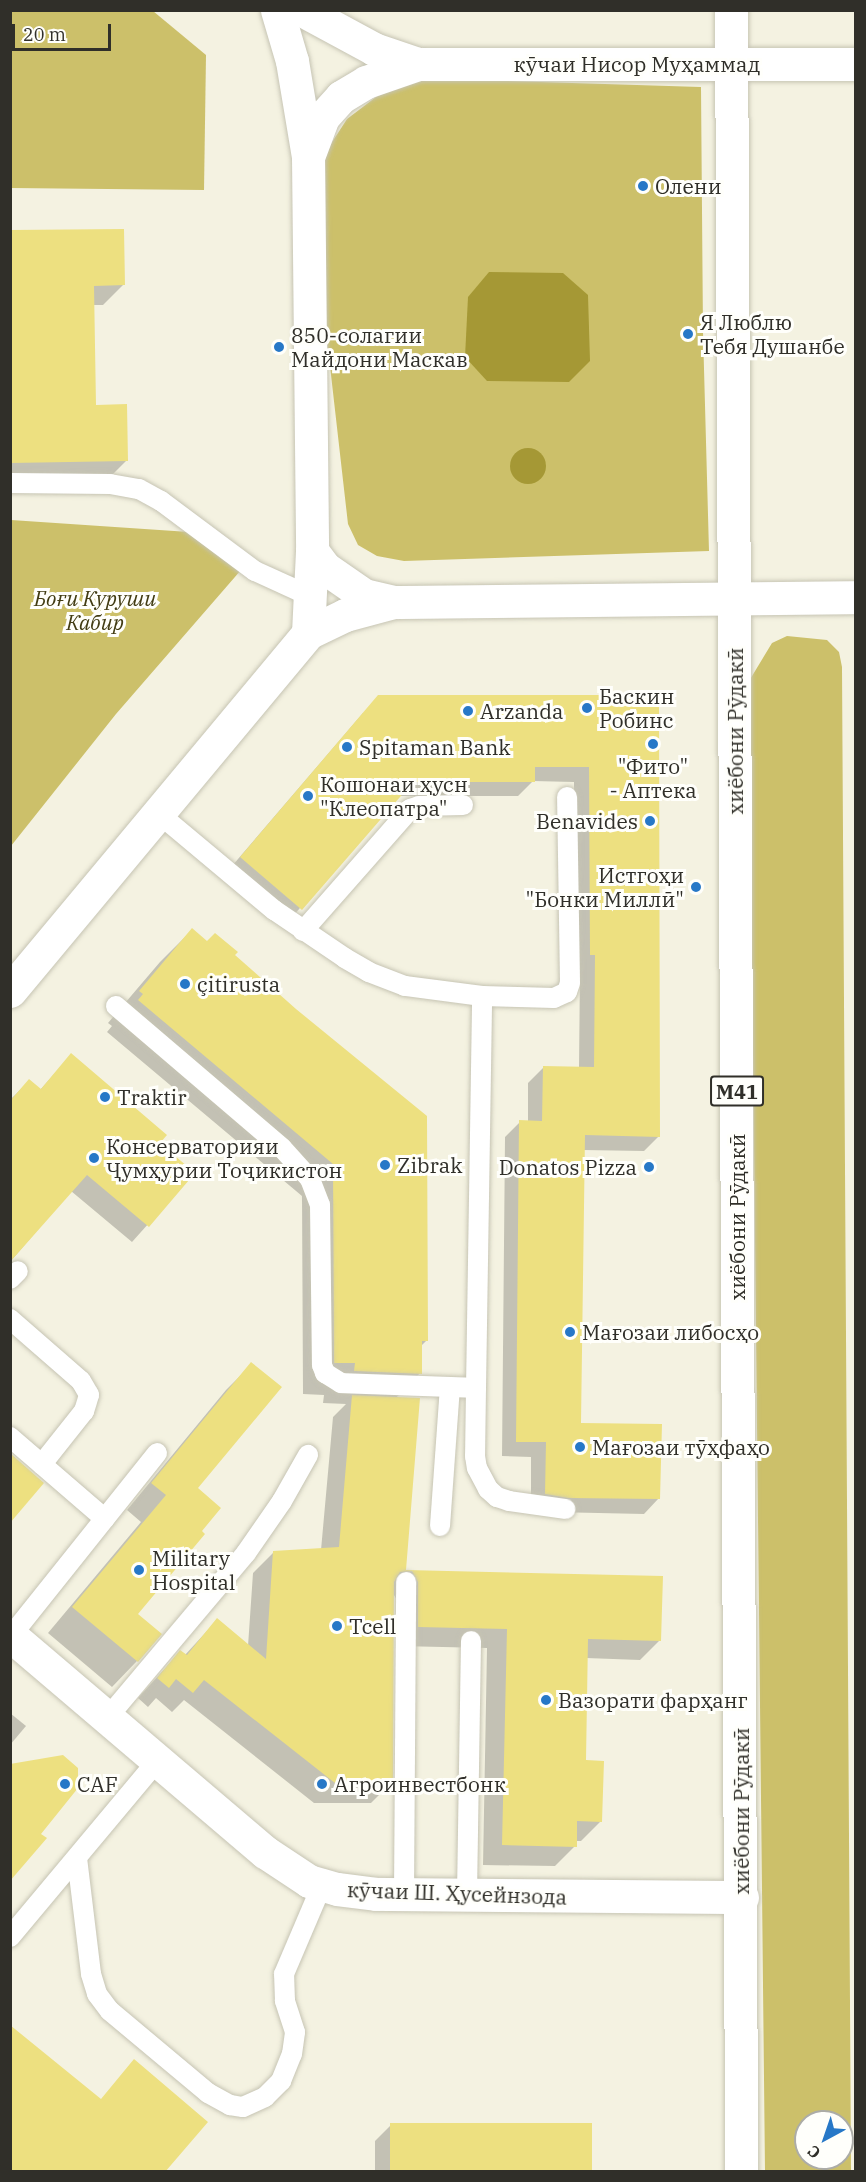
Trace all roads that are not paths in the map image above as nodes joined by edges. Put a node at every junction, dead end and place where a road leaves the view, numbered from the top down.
1 (276, 10) edge
2 (302, 10) edge
3 (731, 10) edge
4 (731, 63) junction
5 (418, 64) junction
6 (855, 64) edge
7 (308, 157) junction
8 (10, 483) edge
9 (312, 551) junction
10 (310, 596) junction
11 (855, 597) edge
12 (734, 598) junction
13 (394, 602) junction
14 (308, 633) junction
15 (567, 797) dead end
16 (463, 805) dead end
17 (158, 813) junction
18 (303, 931) junction
19 (10, 991) edge
20 (482, 996) junction
21 (117, 1006) dead end
22 (10, 1319) edge
23 (450, 1387) junction
24 (476, 1388) junction
25 (10, 1437) edge
26 (157, 1453) dead end
27 (308, 1455) dead end
28 (42, 1464) junction
29 (565, 1509) dead end
30 (105, 1519) junction
31 (440, 1526) dead end
32 (406, 1582) dead end
33 (11, 1635) edge
34 (471, 1641) dead end
35 (108, 1717) junction
36 (158, 1760) junction
37 (77, 1858) junction
38 (322, 1885) junction
39 (404, 1895) junction
40 (466, 1895) junction
41 (742, 1897) junction
42 (10, 1937) edge
43 (741, 2172) edge

1 - 7 main road
2 - 5 main road, кӯчаи Нисор Муҳаммад
3 - 4 main road, хиёбони Рӯдакӣ / M41
4 - 5 main road, кӯчаи Нисор Муҳаммад
4 - 6 main road, кӯчаи Нисор Муҳаммад
4 - 12 main road, хиёбони Рӯдакӣ / M41
5 - 7 main road, кӯчаи Нисор Муҳаммад
7 - 9 main road
8 - 10 lane
9 - 10 main road
9 - 13 main road
10 - 14 main road
11 - 12 main road
12 - 13 main road
12 - 41 main road, хиёбони Рӯдакӣ / M41
13 - 14 main road
14 - 17 main road
15 - 20 lane
16 - 18 lane
17 - 18 lane
17 - 19 main road
18 - 20 lane
20 - 24 lane
21 - 23 lane
22 - 28 lane
23 - 24 lane
23 - 31 lane
24 - 29 lane
25 - 28 lane
26 - 30 lane
27 - 35 lane
28 - 30 lane
30 - 33 lane
32 - 39 lane
33 - 35 main road, кӯчаи Ш. Ҳусейнзода
34 - 40 lane
35 - 36 main road, кӯчаи Ш. Ҳусейнзода
36 - 37 lane
36 - 38 main road, кӯчаи Ш. Ҳусейнзода
37 - 38 lane
37 - 42 lane
38 - 39 main road, кӯчаи Ш. Ҳусейнзода
39 - 40 main road, кӯчаи Ш. Ҳусейнзода
40 - 41 main road, кӯчаи Ш. Ҳусейнзода
41 - 43 main road, хиёбони Рӯдакӣ / M41

